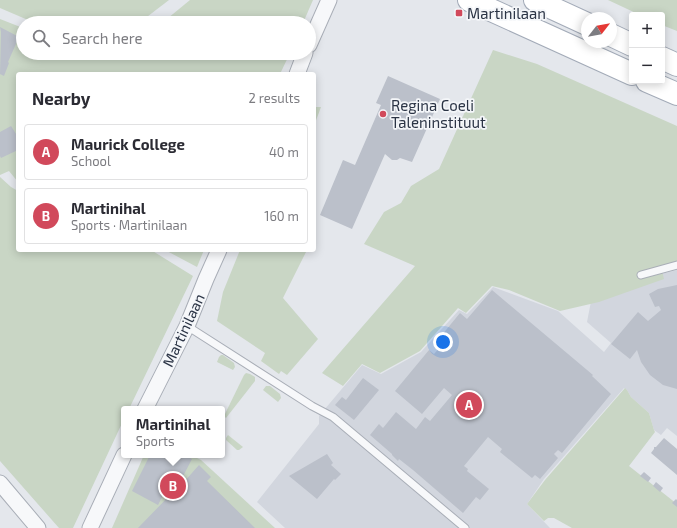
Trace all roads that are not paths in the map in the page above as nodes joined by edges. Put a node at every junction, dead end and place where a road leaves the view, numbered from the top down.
1 (329, 0) edge
2 (469, 0) edge
3 (535, 0) edge
4 (581, 21) edge
5 (316, 29) edge
6 (617, 38) edge
7 (629, 44) edge
8 (665, 59) edge
9 (303, 60) edge
10 (677, 65) edge
11 (298, 72) edge
12 (629, 73) edge
13 (654, 84) edge
14 (677, 94) edge
15 (218, 252) edge
16 (677, 265) edge
17 (641, 275) dead end
18 (187, 326) junction
19 (147, 406) edge
20 (123, 458) edge
21 (0, 483) edge
22 (38, 528) edge
23 (90, 528) edge
24 (465, 528) edge

1 - 5 street
2 - 12 main road
3 - 4 main road
6 - 7 main road
8 - 10 main road
9 - 11 street
13 - 14 main road
15 - 18 street, Martinilaan
16 - 17 lane
18 - 19 street, Martinilaan
18 - 24 lane
20 - 23 street
21 - 22 street

